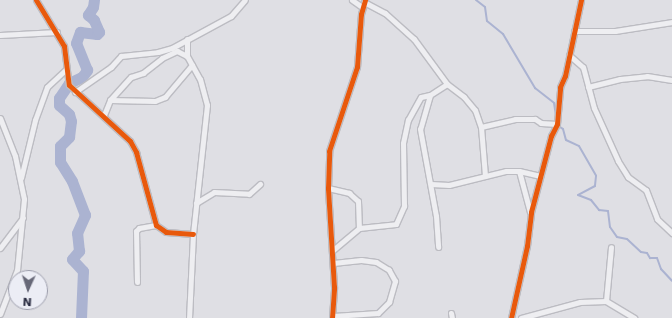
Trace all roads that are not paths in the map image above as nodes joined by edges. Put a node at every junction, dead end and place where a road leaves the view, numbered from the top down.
1 (36, 0) edge
2 (245, 0) edge
3 (352, 0) edge
4 (581, 0) edge
5 (364, 3) edge
6 (672, 22) edge
7 (574, 31) junction
8 (57, 32) junction
9 (0, 35) edge
10 (186, 39) junction
11 (569, 55) junction
12 (187, 56) junction
13 (192, 65) junction
14 (66, 69) junction
15 (672, 80) edge
16 (447, 84) junction
17 (588, 87) junction
18 (75, 92) junction
19 (430, 95) junction
20 (110, 100) junction
21 (104, 115) junction
22 (0, 118) edge
23 (557, 124) junction
24 (481, 127) junction
25 (519, 171) junction
26 (485, 176) junction
27 (540, 176) junction
28 (21, 179) junction
29 (260, 184) dead end
30 (431, 184) junction
31 (328, 188) junction
32 (196, 203) junction
33 (530, 212) junction
34 (24, 217) junction
35 (156, 224) junction
36 (358, 228) junction
37 (672, 233) edge
38 (193, 234) junction
39 (438, 247) dead end
40 (611, 247) dead end
41 (0, 248) edge
42 (333, 250) junction
43 (333, 262) junction
44 (137, 282) dead end
45 (606, 301) junction
46 (0, 314) edge
47 (333, 317) edge
48 (632, 317) edge
49 (189, 318) edge
50 (511, 318) edge
51 (521, 318) edge

1 - 8 street
2 - 10 street
3 - 5 street
4 - 7 street
5 - 16 street
5 - 31 street
6 - 7 street
7 - 11 street
8 - 9 street
8 - 14 street
10 - 12 street
10 - 18 street
11 - 17 street
11 - 23 street
12 - 13 street
12 - 20 street
13 - 20 street
13 - 32 street
14 - 18 street
14 - 28 street
15 - 17 street
16 - 19 street
16 - 24 street
17 - 37 street
18 - 21 street
19 - 30 street
19 - 36 street
20 - 21 street
21 - 35 street
22 - 28 street
23 - 24 street
23 - 27 street
24 - 26 street
25 - 26 street
25 - 27 street
25 - 33 street
26 - 30 street
27 - 33 street
28 - 34 street
29 - 32 street
30 - 39 street
31 - 36 street
31 - 42 street
32 - 38 street
33 - 50 street
34 - 41 street
34 - 46 street
35 - 38 street
35 - 44 street
36 - 42 street
38 - 49 street
40 - 45 street
42 - 43 street
43 - 47 street
43 - 47 street
45 - 48 street
45 - 51 street

